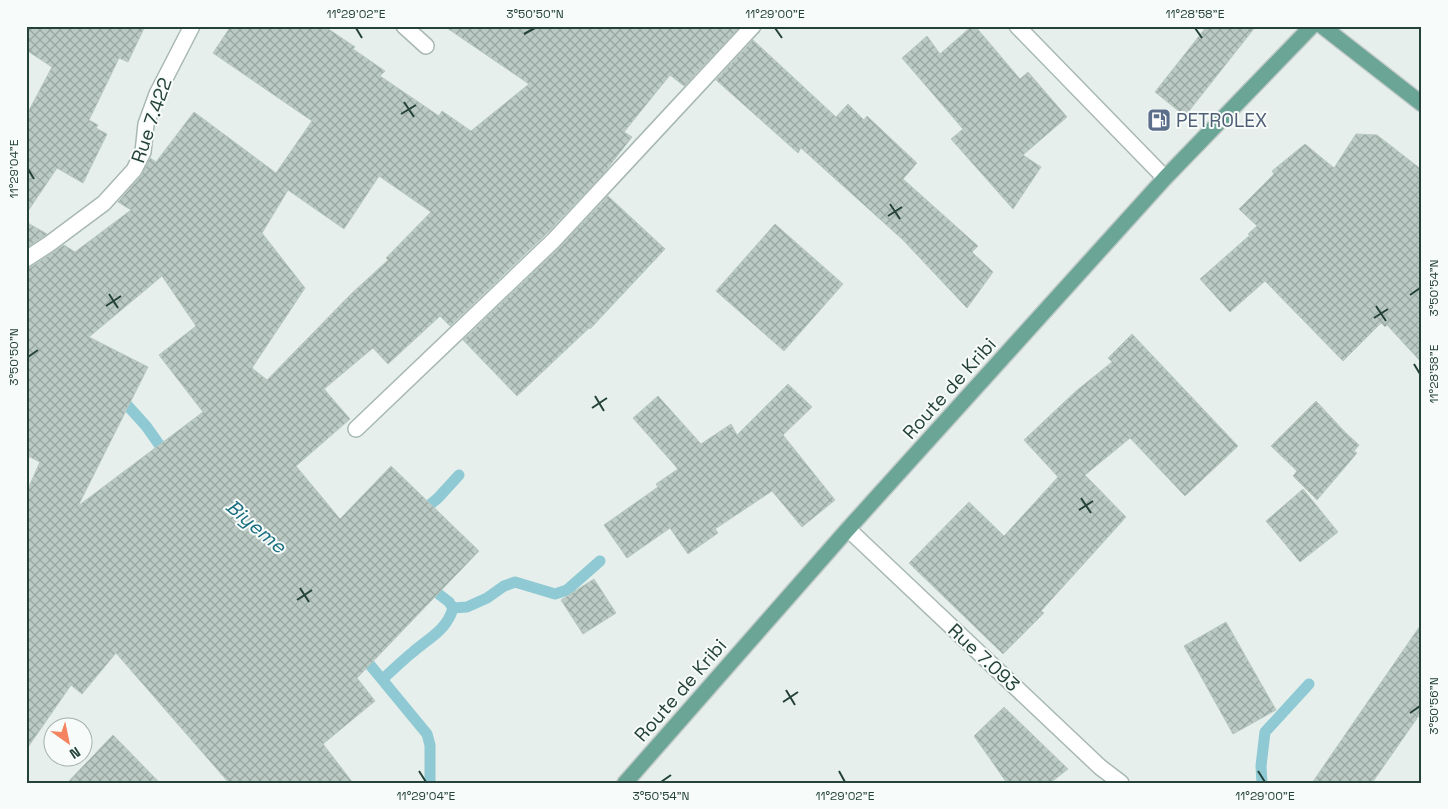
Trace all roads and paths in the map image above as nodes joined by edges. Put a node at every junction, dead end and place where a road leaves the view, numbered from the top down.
1 (192, 26) edge
2 (404, 26) edge
3 (753, 26) edge
4 (1017, 26) edge
5 (1312, 26) edge
6 (1322, 26) edge
7 (426, 46) dead end
8 (1422, 104) edge
9 (1165, 178) junction
10 (26, 259) edge
11 (356, 429) dead end
12 (848, 529) junction
13 (625, 783) edge
14 (1122, 783) edge

1 - 10 street, Rue 7.422
2 - 7 street
3 - 11 street
4 - 9 street
5 - 9 main road, Route de Kribi
6 - 8 main road
9 - 12 main road, Route de Kribi
12 - 13 main road, Route de Kribi
12 - 14 street, Rue 7.093

